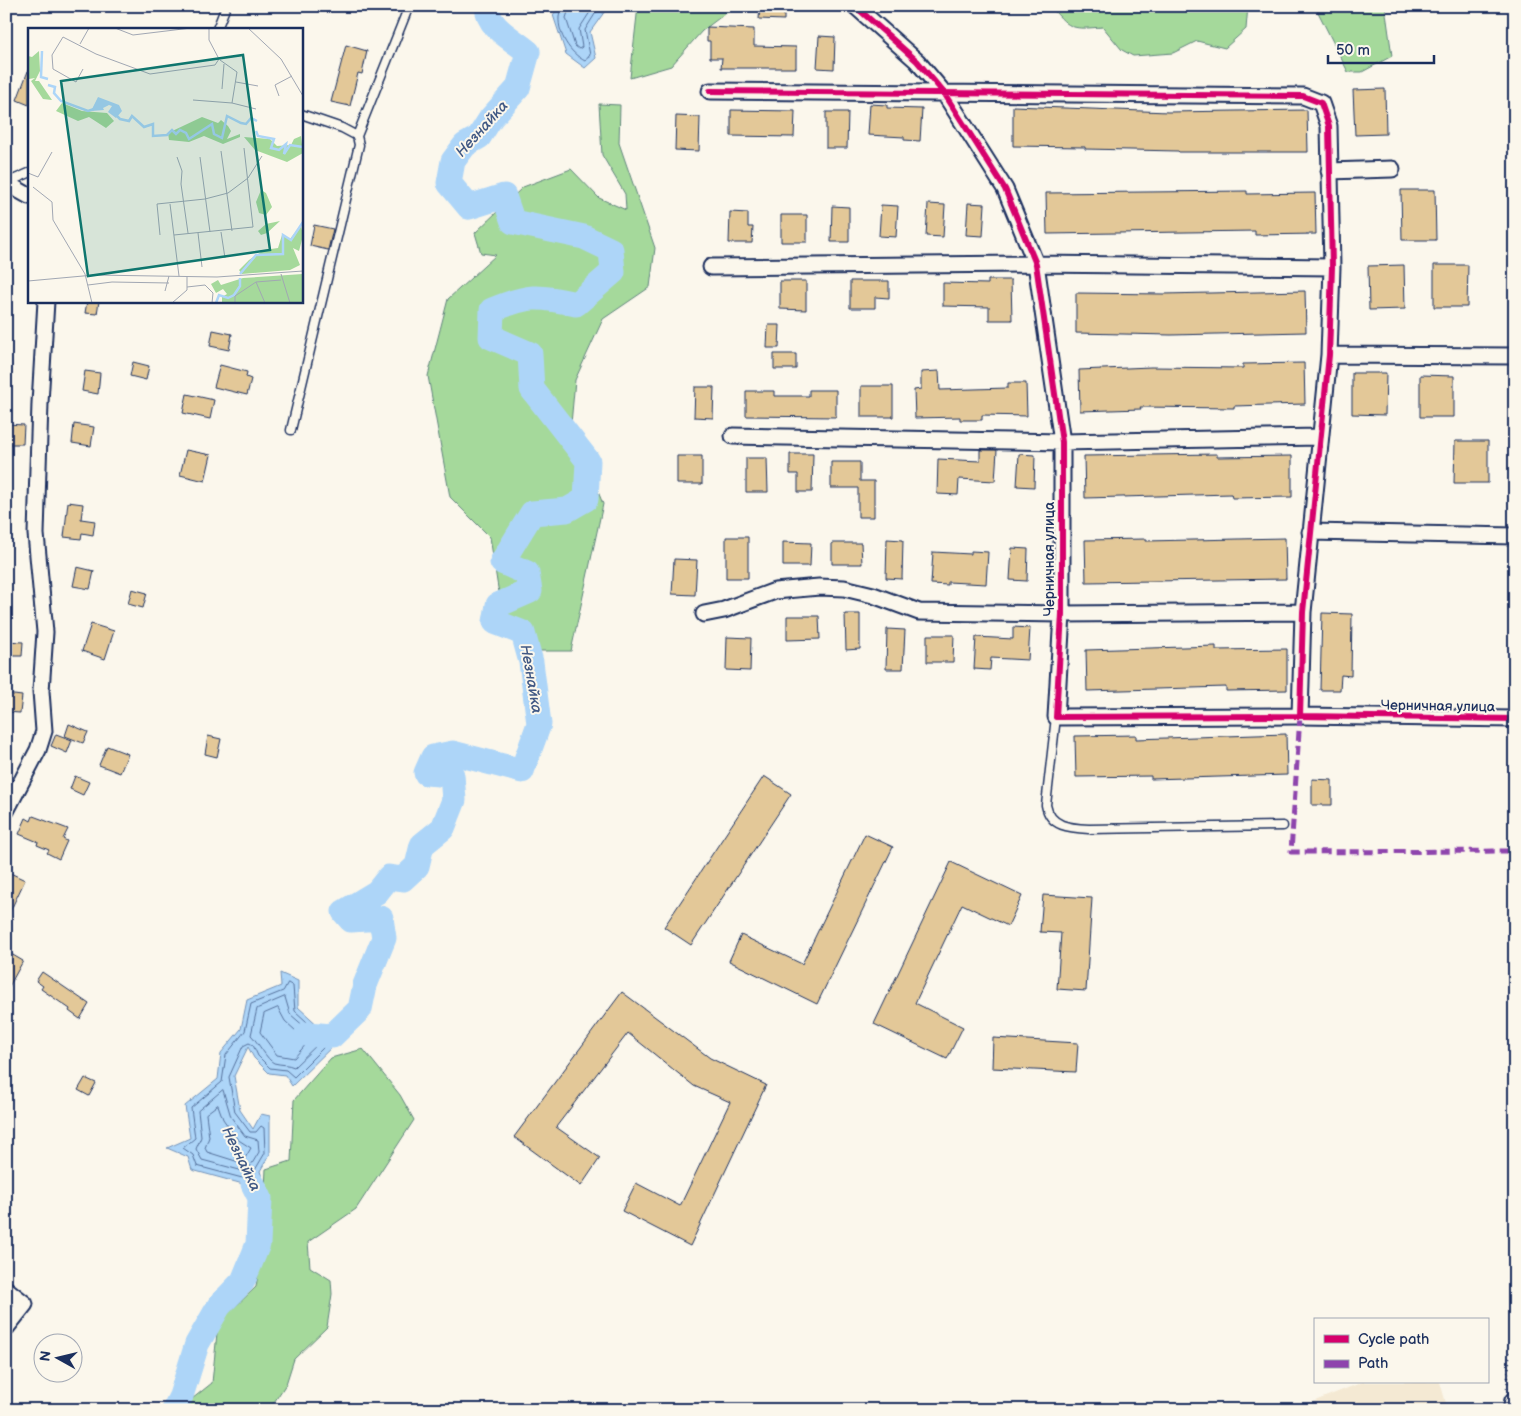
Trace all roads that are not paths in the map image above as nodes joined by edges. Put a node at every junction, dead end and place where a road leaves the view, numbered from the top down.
1 (226, 6) edge
2 (409, 6) edge
3 (855, 6) edge
4 (217, 28) edge
5 (710, 91) dead end
6 (944, 93) junction
7 (302, 114) edge
8 (357, 136) junction
9 (1392, 169) dead end
10 (1330, 171) junction
11 (28, 173) edge
12 (6, 183) edge
13 (28, 195) edge
14 (1036, 264) junction
15 (711, 267) dead end
16 (1332, 267) junction
17 (46, 302) edge
18 (1329, 355) junction
19 (1515, 356) edge
20 (290, 430) dead end
21 (733, 436) dead end
22 (1319, 437) junction
23 (1062, 442) junction
24 (1310, 532) junction
25 (1515, 536) edge
26 (1303, 612) junction
27 (704, 614) dead end
28 (1062, 614) junction
29 (1300, 716) junction
30 (1056, 717) junction
31 (1515, 719) edge
32 (6, 811) edge
33 (1283, 826) dead end
34 (6, 1289) edge
35 (6, 1328) edge
36 (1511, 1396) edge
37 (1514, 1410) edge

1 - 4 lane
2 - 8 lane
3 - 6 street, Черничная улица
5 - 6 street
6 - 10 street
6 - 14 street, Черничная улица
7 - 8 lane
8 - 20 lane
9 - 10 street
10 - 16 street
11 - 12 lane
12 - 13 street
14 - 15 street
14 - 16 street
14 - 23 street, Черничная улица
16 - 18 street
17 - 32 street
18 - 19 street
18 - 22 street
21 - 23 street
22 - 23 street
22 - 24 street
23 - 28 street, Черничная улица
24 - 25 street
24 - 26 street
26 - 28 street
26 - 29 street
27 - 28 street
28 - 30 street, Черничная улица
29 - 30 street, Черничная улица
29 - 31 street, Черничная улица
30 - 33 lane
34 - 35 street
36 - 37 main road

